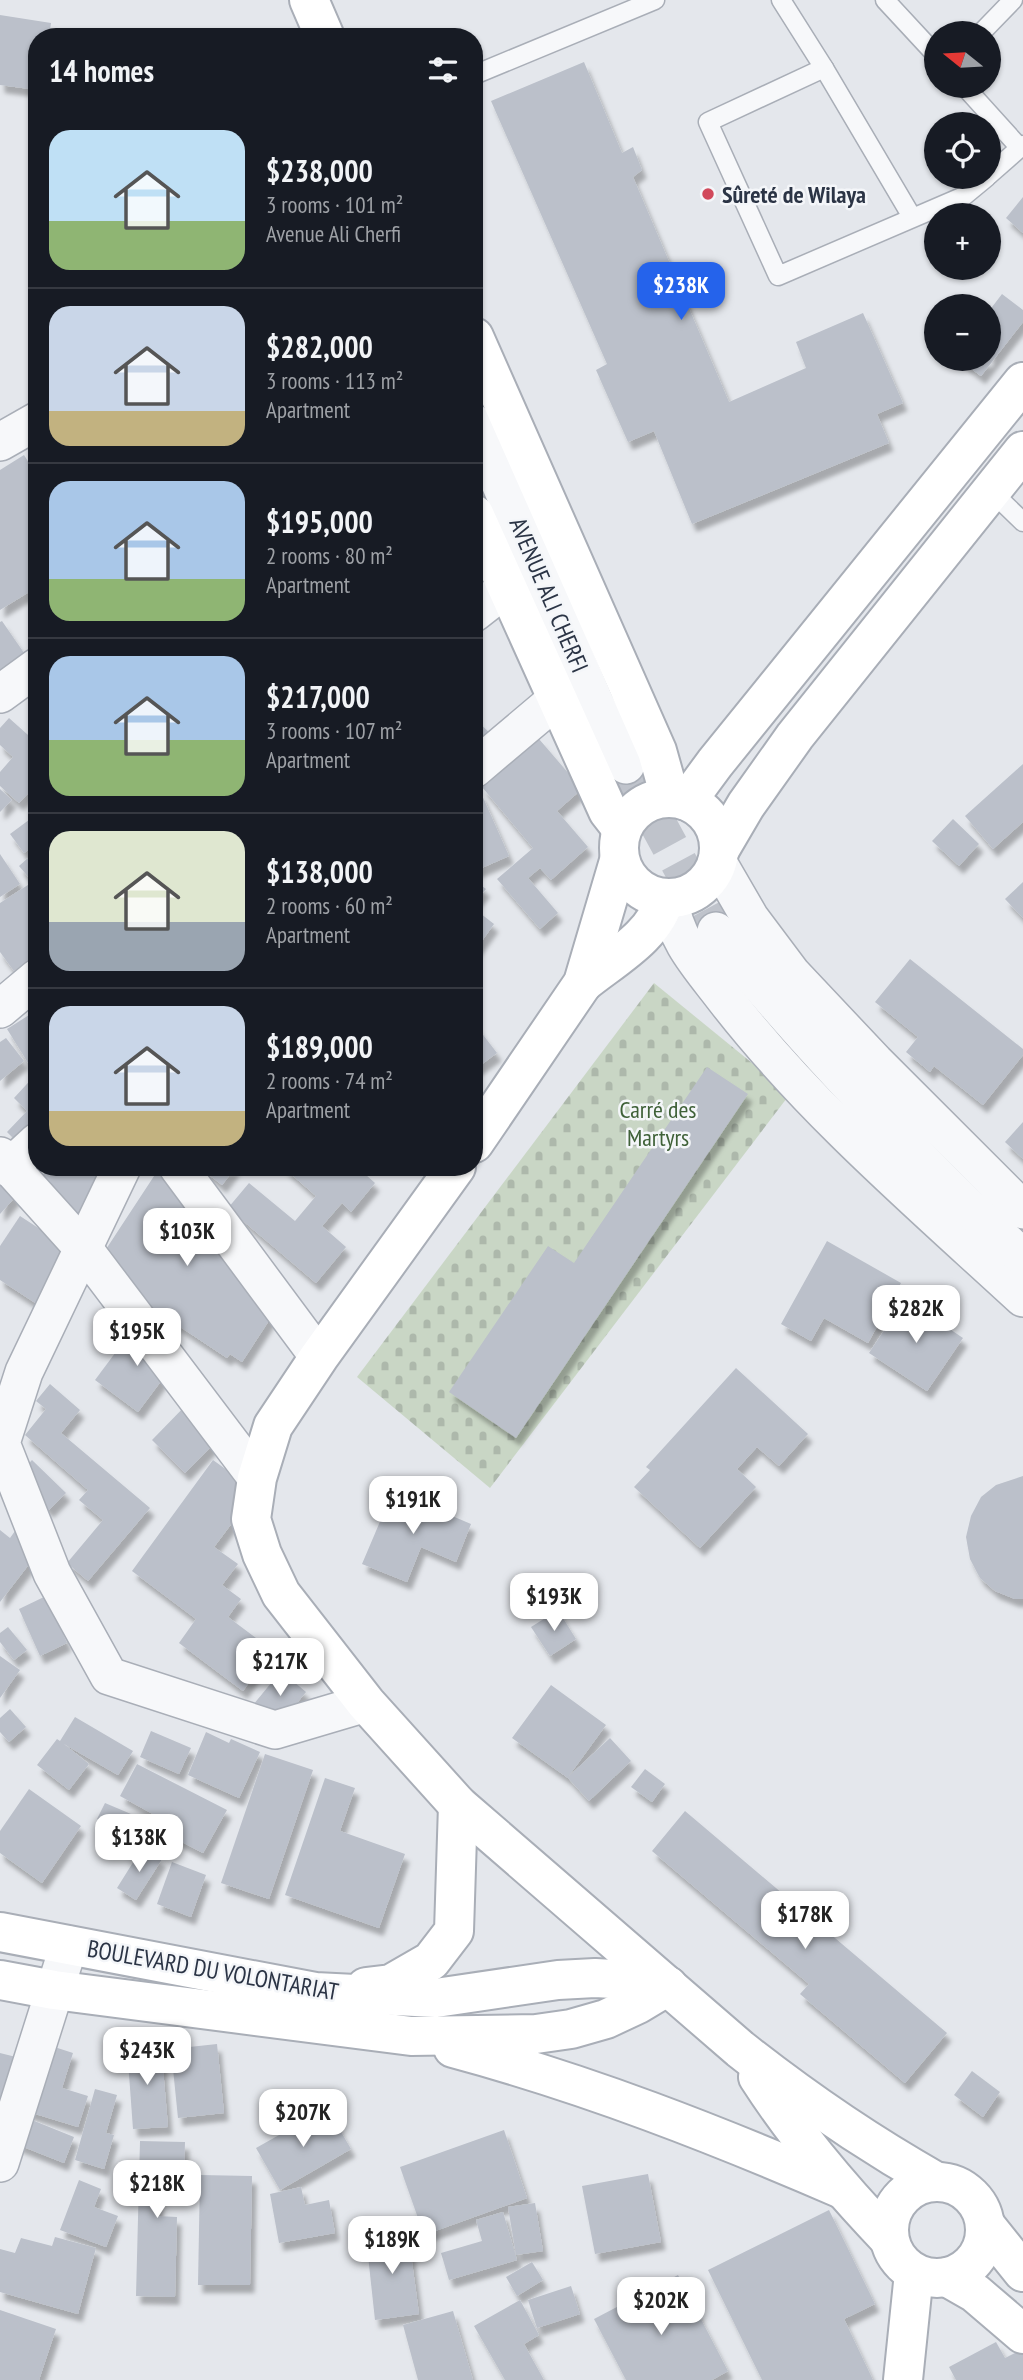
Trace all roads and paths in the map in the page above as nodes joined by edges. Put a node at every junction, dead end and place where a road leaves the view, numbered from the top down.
1 (309, 0) edge
2 (655, 0) edge
3 (780, 0) edge
4 (885, 0) edge
5 (992, 0) edge
6 (1013, 0) edge
7 (986, 21) edge
8 (993, 21) edge
9 (321, 28) edge
10 (924, 42) edge
11 (824, 68) junction
12 (483, 71) edge
13 (976, 98) edge
14 (1022, 146) edge
15 (1001, 165) edge
16 (972, 189) edge
17 (912, 217) junction
18 (483, 357) edge
19 (1023, 382) edge
20 (483, 443) edge
21 (1023, 451) edge
22 (990, 490) junction
23 (1023, 522) edge
24 (483, 535) edge
25 (506, 588) junction
26 (483, 606) edge
27 (28, 674) edge
28 (0, 694) edge
29 (557, 699) junction
30 (483, 761) edge
31 (626, 765) tunnel mouth
32 (678, 799) junction
33 (621, 845) junction
34 (718, 856) junction
35 (667, 898) junction
36 (716, 931) tunnel mouth
37 (583, 983) junction
38 (28, 986) edge
39 (0, 1009) edge
40 (483, 1125) edge
41 (28, 1148) edge
42 (5, 1162) edge
43 (118, 1176) edge
44 (185, 1176) edge
45 (450, 1176) edge
46 (1023, 1210) edge
47 (83, 1248) junction
48 (1023, 1257) edge
49 (1023, 1297) edge
50 (319, 1357) junction
51 (3, 1432) edge
52 (257, 1478) junction
53 (366, 1703) junction
54 (458, 1805) junction
55 (0, 1932) edge
56 (69, 1945) junction
57 (0, 1980) edge
58 (668, 1986) junction
59 (54, 1990) junction
60 (315, 1992) junction
61 (411, 2036) junction
62 (740, 2049) junction
63 (0, 2163) edge
64 (935, 2181) junction
65 (842, 2189) junction
66 (986, 2226) junction
67 (889, 2239) junction
68 (1023, 2272) edge
69 (930, 2275) junction
70 (1023, 2334) edge
71 (903, 2380) edge

1 - 9 street
2 - 12 lane
3 - 11 lane
4 - 10 lane
5 - 7 lane
6 - 8 lane
11 - 17 lane
11 - 17 lane
13 - 14 lane
14 - 15 lane
16 - 17 lane
18 - 32 street
19 - 32 street
20 - 31 street, AVENUE ALI CHERFI
21 - 22 street
22 - 23 lane
22 - 34 street
24 - 25 street
25 - 26 street
25 - 29 street
27 - 28 street
29 - 30 street
29 - 33 street
32 - 33 street
32 - 34 street
33 - 35 street
33 - 37 street
34 - 35 street
34 - 46 street
35 - 37 street
35 - 49 street
36 - 48 street
37 - 40 street
38 - 39 street
41 - 42 street
42 - 47 street
43 - 47 street
44 - 50 street
45 - 50 street
47 - 51 street
47 - 52 street
50 - 52 street
51 - 53 street
52 - 53 street
53 - 54 street
54 - 58 street
54 - 60 street
55 - 56 street, BOULEVARD DU VOLONTARIAT
56 - 59 street
56 - 60 street, BOULEVARD DU VOLONTARIAT
57 - 59 street, BOULEVARD DU VOLONTARIAT
58 - 60 street, BOULEVARD DU VOLONTARIAT
58 - 61 street, BOULEVARD DU VOLONTARIAT
58 - 62 street
59 - 61 street, BOULEVARD DU VOLONTARIAT
59 - 63 street
61 - 65 street
62 - 64 street
62 - 65 street
64 - 66 street
64 - 67 street
65 - 67 street
66 - 68 street
66 - 69 street
67 - 69 street
69 - 70 street
69 - 71 street

